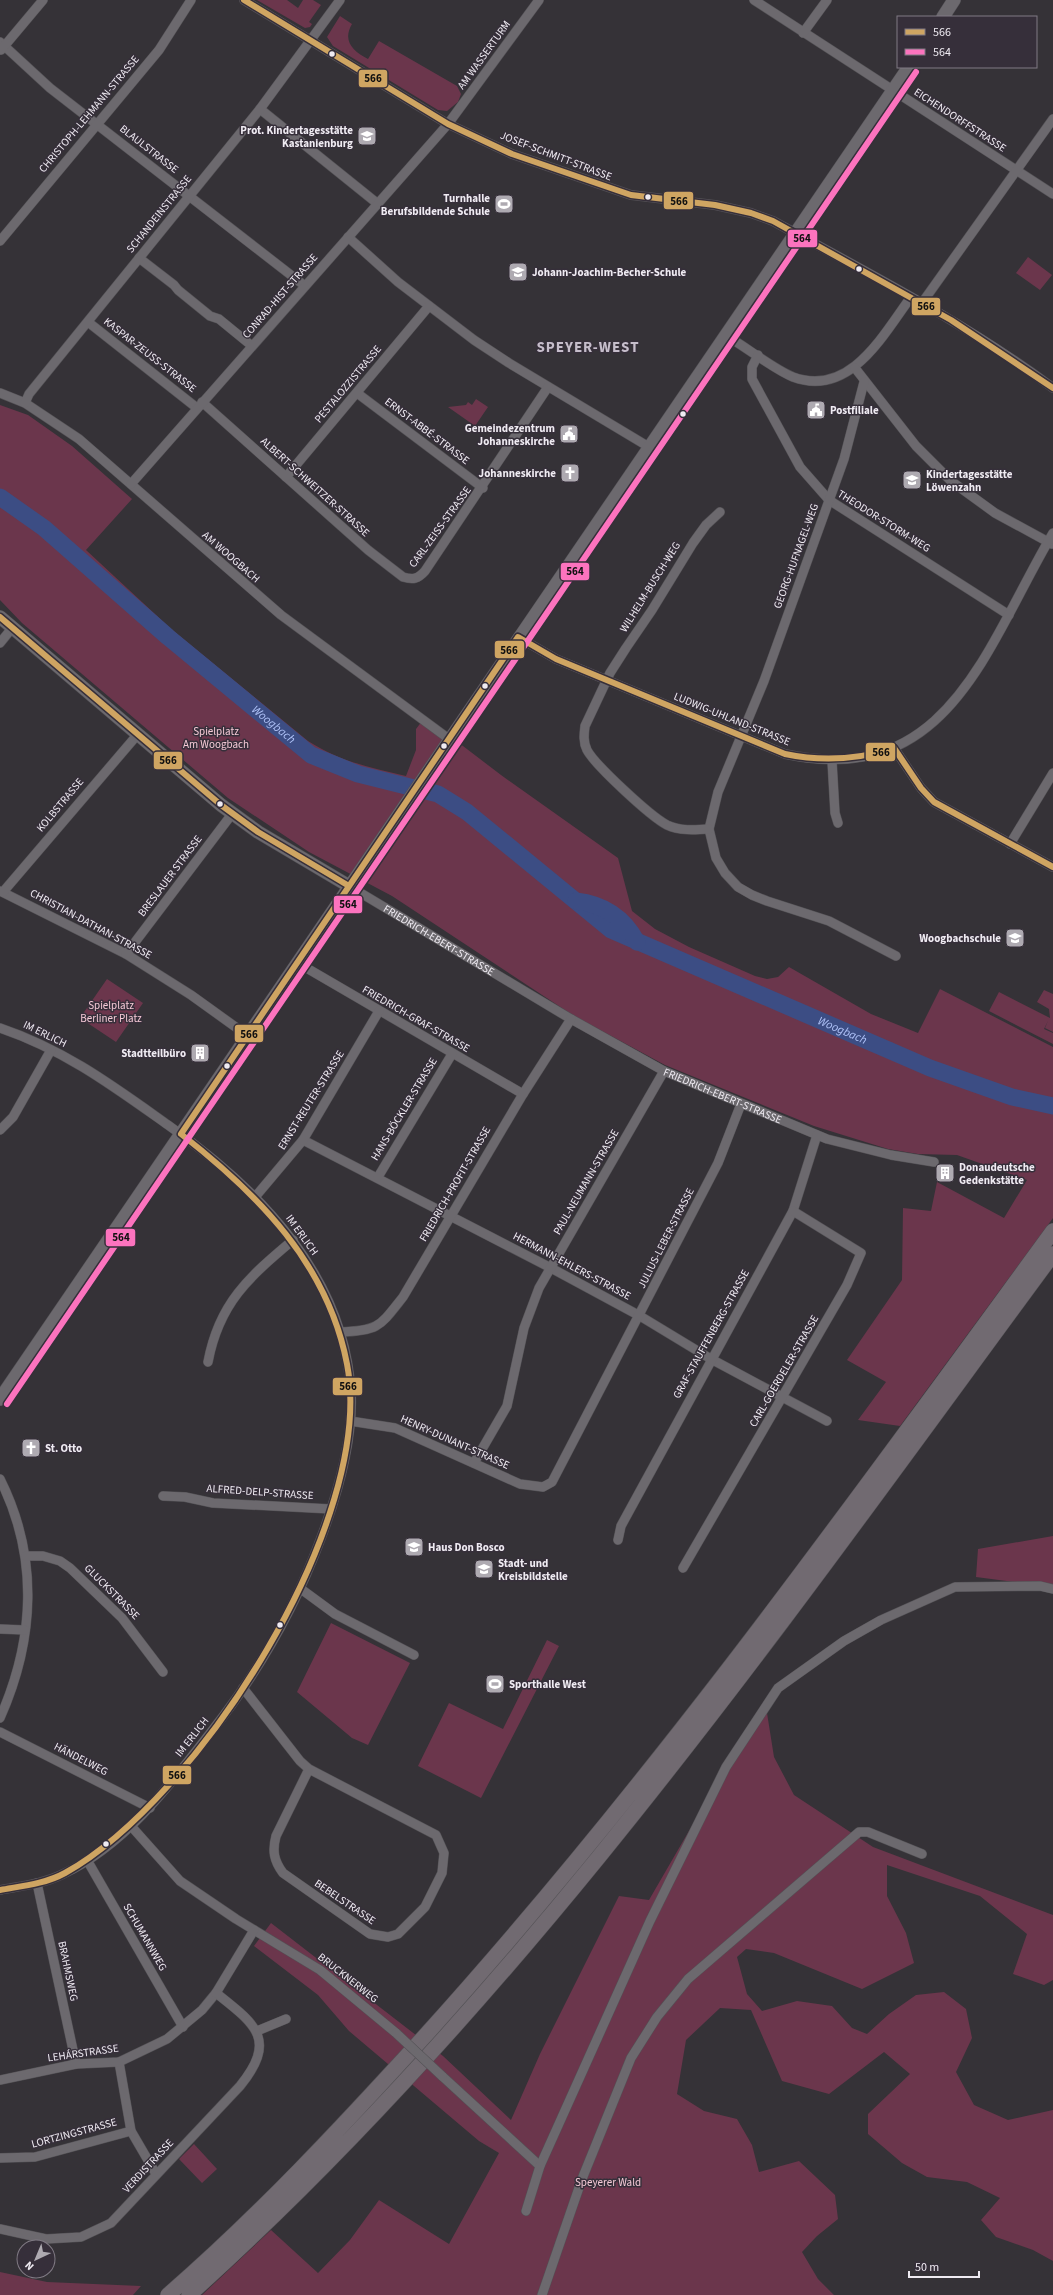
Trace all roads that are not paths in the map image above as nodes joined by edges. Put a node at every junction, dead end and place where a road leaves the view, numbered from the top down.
1 (43, 0) edge
2 (192, 0) edge
3 (244, 0) edge
4 (340, 0) edge
5 (539, 0) edge
6 (754, 0) edge
7 (827, 0) edge
8 (954, 0) edge
9 (944, 16) edge
10 (803, 33) junction
11 (311, 42) junction
12 (1, 47) edge
13 (907, 68) edge
14 (892, 90) junction
15 (260, 109) junction
16 (1053, 119) edge
17 (96, 124) junction
18 (448, 124) junction
19 (1016, 171) junction
20 (1053, 194) edge
21 (189, 196) junction
22 (378, 204) junction
23 (795, 233) junction
24 (348, 237) junction
25 (0, 240) edge
26 (139, 258) junction
27 (305, 286) junction
28 (911, 297) junction
29 (922, 304) junction
30 (429, 306) junction
31 (88, 322) junction
32 (725, 335) junction
33 (252, 346) junction
34 (758, 355) junction
35 (855, 368) junction
36 (864, 382) junction
37 (548, 387) junction
38 (1053, 388) edge
39 (0, 393) edge
40 (357, 393) junction
41 (26, 403) junction
42 (200, 405) junction
43 (649, 447) junction
44 (286, 477) junction
45 (131, 484) junction
46 (483, 488) junction
47 (828, 500) junction
48 (720, 512) dead end
49 (1052, 540) edge
50 (416, 579) joint
51 (1009, 615) junction
52 (0, 617) edge
53 (12, 627) junction
54 (518, 637) junction
55 (0, 643) edge
56 (608, 681) junction
57 (138, 734) junction
58 (741, 735) junction
59 (449, 739) junction
60 (894, 748) junction
61 (832, 760) junction
62 (1053, 773) edge
63 (232, 814) junction
64 (838, 823) dead end
65 (709, 829) junction
66 (1010, 844) junction
67 (1053, 867) edge
68 (349, 886) junction
69 (1, 891) edge
70 (126, 954) junction
71 (896, 956) dead end
72 (298, 963) junction
73 (379, 1011) junction
74 (571, 1019) junction
75 (0, 1028) edge
76 (248, 1036) junction
77 (51, 1050) junction
78 (452, 1054) junction
79 (664, 1071) junction
80 (523, 1094) junction
81 (741, 1104) junction
82 (0, 1130) edge
83 (181, 1134) junction
84 (818, 1135) junction
85 (303, 1140) junction
86 (934, 1162) dead end
87 (378, 1177) junction
88 (255, 1197) junction
89 (793, 1211) junction
90 (450, 1216) junction
91 (1053, 1231) edge
92 (293, 1240) junction
93 (1053, 1254) edge
94 (551, 1268) junction
95 (640, 1316) junction
96 (340, 1332) junction
97 (711, 1359) junction
98 (208, 1362) dead end
99 (783, 1397) junction
100 (0, 1399) edge
101 (827, 1420) dead end
102 (350, 1421) junction
103 (918, 1428) junction
104 (895, 1458) junction
105 (474, 1463) junction
106 (0, 1479) edge
107 (548, 1485) joint
108 (163, 1496) dead end
109 (331, 1509) junction
110 (618, 1540) dead end
111 (26, 1556) junction
112 (683, 1568) dead end
113 (301, 1589) junction
114 (1053, 1589) edge
115 (0, 1629) edge
116 (25, 1630) junction
117 (414, 1655) dead end
118 (163, 1672) dead end
119 (243, 1688) junction
120 (0, 1718) edge
121 (0, 1732) edge
122 (309, 1769) junction
123 (150, 1808) junction
124 (131, 1826) junction
125 (922, 1854) dead end
126 (87, 1860) junction
127 (37, 1884) junction
128 (0, 1890) edge
129 (254, 1930) junction
130 (216, 1993) junction
131 (286, 2019) dead end
132 (183, 2027) junction
133 (257, 2031) junction
134 (119, 2062) junction
135 (76, 2064) junction
136 (0, 2080) edge
137 (130, 2131) junction
138 (0, 2158) edge
139 (540, 2166) junction
140 (156, 2174) junction
141 (526, 2211) dead end
142 (0, 2229) edge
143 (168, 2295) edge
144 (189, 2295) edge
145 (542, 2295) edge

1 - 12 street
2 - 17 street, CHRISTOPH-LEHMANN-STRASSE
3 - 11 street, JOSEF-SCHMITT-STRASSE
4 - 11 street, SCHANDEINSTRASSE
5 - 18 street, AM WASSERTURM
6 - 10 street, EICHENDORFFSTRASSE
7 - 10 street
8 - 9 main road
10 - 14 street, EICHENDORFFSTRASSE
11 - 15 street, SCHANDEINSTRASSE
11 - 18 street, JOSEF-SCHMITT-STRASSE
12 - 17 street, BLAULSTRASSE
13 - 14 main road
14 - 19 street, EICHENDORFFSTRASSE
14 - 23 main road
15 - 21 street, SCHANDEINSTRASSE
15 - 22 street
16 - 19 street
17 - 21 street, BLAULSTRASSE
17 - 25 street, CHRISTOPH-LEHMANN-STRASSE
18 - 22 street, CONRAD-HIST-STRASSE
18 - 23 street, JOSEF-SCHMITT-STRASSE
19 - 20 street, EICHENDORFFSTRASSE
19 - 29 street
21 - 26 street, SCHANDEINSTRASSE
21 - 27 street, BLAULSTRASSE
22 - 24 street, CONRAD-HIST-STRASSE
23 - 28 street, JOSEF-SCHMITT-STRASSE
23 - 32 main road
24 - 27 street, CONRAD-HIST-STRASSE
24 - 30 street
26 - 31 street, SCHANDEINSTRASSE
26 - 33 street
27 - 33 street, CONRAD-HIST-STRASSE
28 - 29 street, JOSEF-SCHMITT-STRASSE
28 - 35 street
29 - 38 street, JOSEF-SCHMITT-STRASSE
30 - 37 street
30 - 40 street, PESTALOZZISTRASSE
31 - 41 street, SCHANDEINSTRASSE
31 - 42 street, KASPAR-ZEUSS-STRASSE
32 - 34 street
32 - 43 main road
33 - 42 street, CONRAD-HIST-STRASSE
34 - 35 street
34 - 47 street, THEODOR-STORM-WEG
35 - 36 street
36 - 47 street, GEORG-HUFNAGEL-WEG
36 - 49 street
37 - 43 street
37 - 46 street, CARL-ZEISS-STRASSE
39 - 41 street, AM WOOGBACH
40 - 44 street, PESTALOZZISTRASSE
40 - 46 street, ERNST-ABBÉ-STRASSE
41 - 45 street, AM WOOGBACH
42 - 44 street, ALBERT-SCHWEITZER-STRASSE
42 - 45 street, CONRAD-HIST-STRASSE
43 - 54 main road
44 - 50 street, ALBERT-SCHWEITZER-STRASSE
45 - 59 street, AM WOOGBACH
46 - 50 street, CARL-ZEISS-STRASSE
47 - 51 street, THEODOR-STORM-WEG
47 - 58 street, GEORG-HUFNAGEL-WEG
48 - 56 street, WILHELM-BUSCH-WEG
49 - 51 street, LUDWIG-UHLAND-STRASSE
51 - 60 street, LUDWIG-UHLAND-STRASSE
52 - 53 main road, FRIEDRICH-EBERT-STRASSE
53 - 55 street
53 - 57 main road, FRIEDRICH-EBERT-STRASSE
54 - 56 street, LUDWIG-UHLAND-STRASSE
54 - 59 main road
56 - 58 street, LUDWIG-UHLAND-STRASSE
56 - 65 street, WILHELM-BUSCH-WEG
57 - 63 main road, FRIEDRICH-EBERT-STRASSE
57 - 69 street, KOLBSTRASSE
58 - 61 street, LUDWIG-UHLAND-STRASSE
58 - 65 street, GEORG-HUFNAGEL-WEG
59 - 68 main road
60 - 61 street, LUDWIG-UHLAND-STRASSE
60 - 66 street
61 - 64 street
62 - 66 street
63 - 68 main road, FRIEDRICH-EBERT-STRASSE
63 - 70 street, BRESLAUER STRASSE
65 - 71 street
66 - 67 street
68 - 72 main road
68 - 74 street, FRIEDRICH-EBERT-STRASSE
69 - 70 street, CHRISTIAN-DATHAN-STRASSE
70 - 76 street, CHRISTIAN-DATHAN-STRASSE
72 - 73 street, FRIEDRICH-GRAF-STRASSE
72 - 76 main road
73 - 78 street, FRIEDRICH-GRAF-STRASSE
73 - 85 street, ERNST-REUTER-STRASSE
74 - 79 street, FRIEDRICH-EBERT-STRASSE
74 - 80 street, FRIEDRICH-PROFIT-STRASSE
75 - 77 street, IM ERLICH
76 - 83 main road
77 - 82 street
77 - 83 street, IM ERLICH
78 - 80 street, FRIEDRICH-GRAF-STRASSE
78 - 87 street, HANS-BÖCKLER-STRASSE
79 - 81 street, FRIEDRICH-EBERT-STRASSE
79 - 94 street, PAUL-NEUMANN-STRASSE
80 - 90 street, FRIEDRICH-PROFIT-STRASSE
81 - 84 street, FRIEDRICH-EBERT-STRASSE
81 - 95 street, JULIUS-LEBER-STRASSE
83 - 88 street, IM ERLICH
83 - 100 main road
84 - 86 street, FRIEDRICH-EBERT-STRASSE
84 - 89 street, GRAF-STAUFFENBERG-STRASSE
85 - 87 street, HERMANN-EHLERS-STRASSE
85 - 88 street, ERNST-REUTER-STRASSE
87 - 90 street, HERMANN-EHLERS-STRASSE
88 - 92 street, IM ERLICH
89 - 97 street, GRAF-STAUFFENBERG-STRASSE
89 - 99 street, CARL-GOERDELER-STRASSE
90 - 94 street, HERMANN-EHLERS-STRASSE
90 - 96 street, FRIEDRICH-PROFIT-STRASSE
91 - 103 highway
92 - 96 street, IM ERLICH
92 - 98 street
93 - 103 highway
94 - 95 street, HERMANN-EHLERS-STRASSE
94 - 105 street, PAUL-NEUMANN-STRASSE
95 - 97 street, HERMANN-EHLERS-STRASSE
95 - 107 street, JULIUS-LEBER-STRASSE
96 - 102 street, IM ERLICH
97 - 99 street, HERMANN-EHLERS-STRASSE
97 - 110 street, GRAF-STAUFFENBERG-STRASSE
99 - 101 street, HERMANN-EHLERS-STRASSE
99 - 112 street, CARL-GOERDELER-STRASSE
102 - 105 street, HENRY-DUNANT-STRASSE
102 - 109 street, IM ERLICH
103 - 104 highway
104 - 143 highway
104 - 144 highway
105 - 107 street, HENRY-DUNANT-STRASSE
106 - 111 street
108 - 109 street, ALFRED-DELP-STRASSE
109 - 113 street, IM ERLICH
111 - 116 street
111 - 118 street, GLUCKSTRASSE
113 - 117 street
113 - 119 street, IM ERLICH
114 - 139 street
115 - 116 street
116 - 120 street
119 - 122 street, BEBELSTRASSE
119 - 123 street, IM ERLICH
121 - 123 street, HÄNDELWEG
122 - 122 street, BEBELSTRASSE
123 - 124 street, IM ERLICH
124 - 126 street, IM ERLICH
124 - 129 street, BRUCKNERWEG
125 - 145 street
126 - 127 street, IM ERLICH
126 - 132 street, SCHUMANNWEG
127 - 128 street, IM ERLICH
127 - 135 street, BRAHMSWEG
129 - 130 street, LEHÁRSTRASSE
129 - 139 street, BRUCKNERWEG, bridge
130 - 132 street, LEHÁRSTRASSE
130 - 133 street
131 - 133 street
132 - 134 street, LEHÁRSTRASSE
133 - 140 street, VERDISTRASSE
134 - 135 street, LEHÁRSTRASSE
134 - 137 street
135 - 136 street, LEHÁRSTRASSE
137 - 138 street, LORTZINGSTRASSE
137 - 140 street
139 - 141 street
140 - 142 street, VERDISTRASSE

